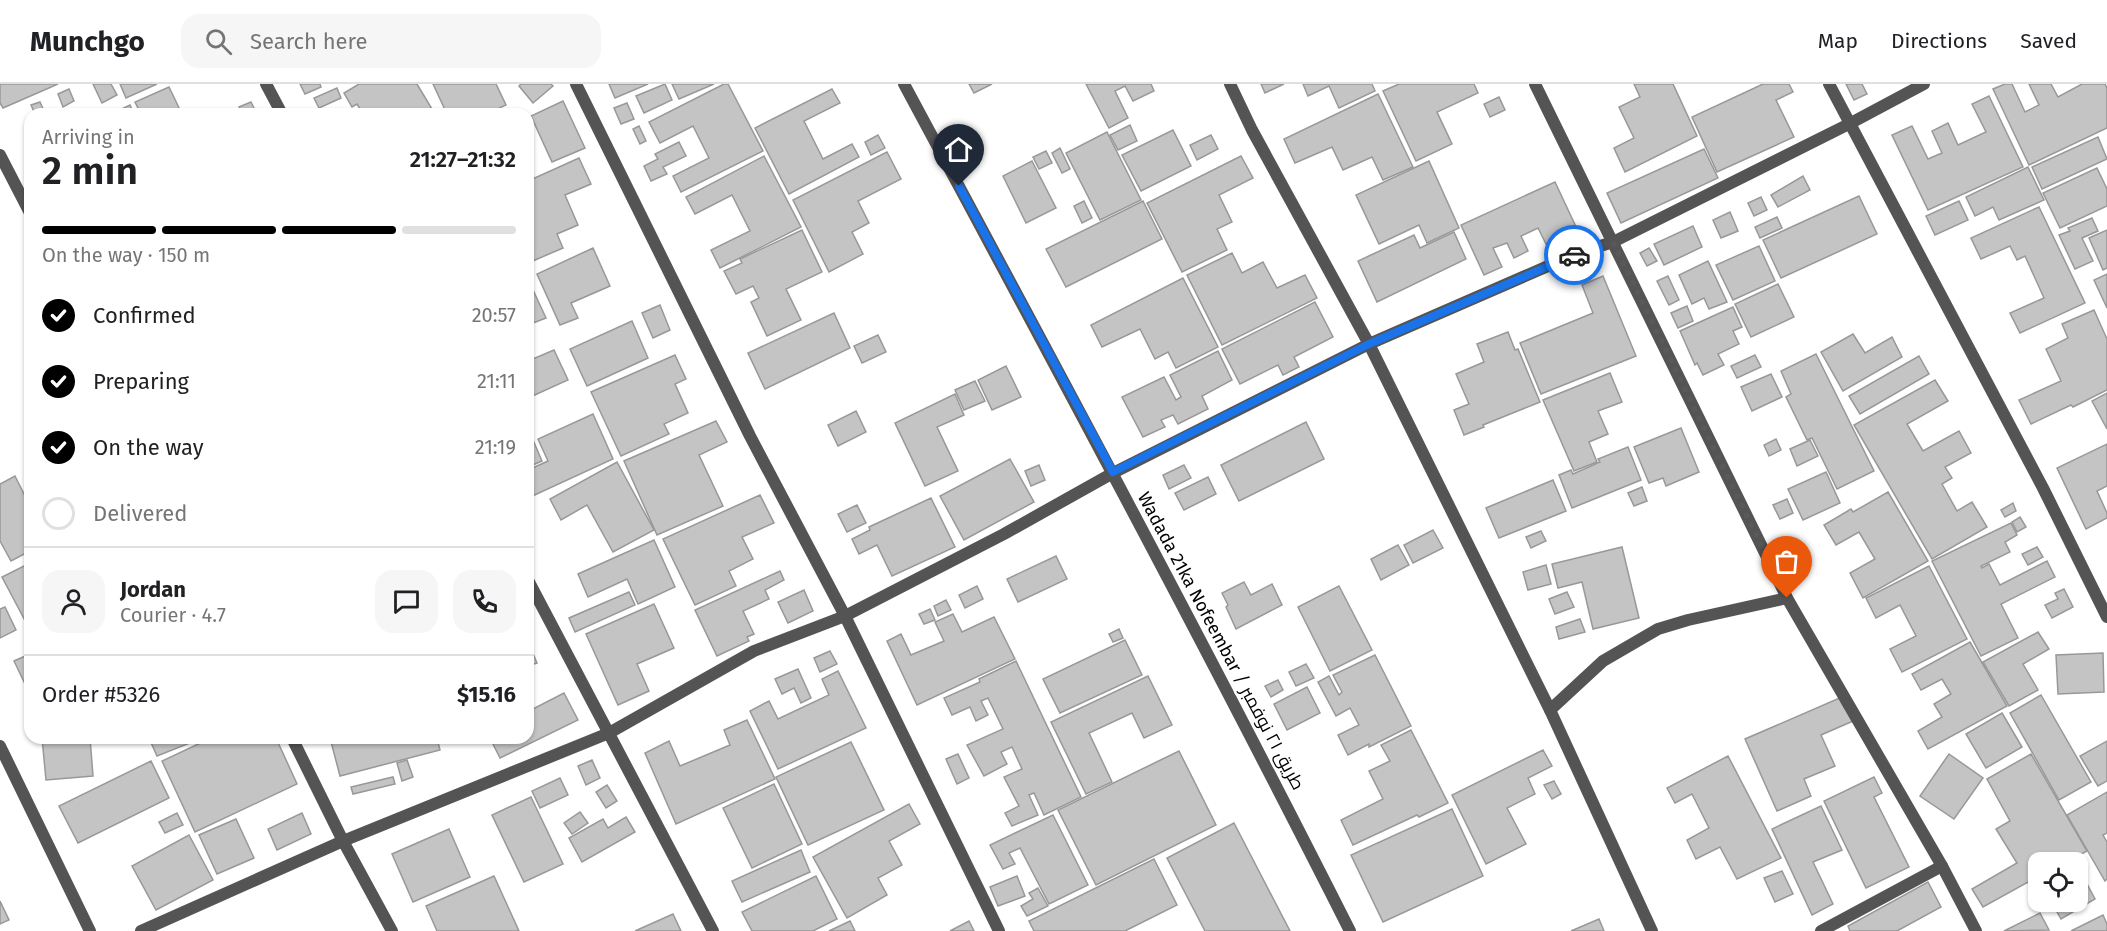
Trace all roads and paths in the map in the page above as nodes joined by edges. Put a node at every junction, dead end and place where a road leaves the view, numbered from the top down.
1 (266, 84) edge
2 (576, 84) edge
3 (904, 84) edge
4 (1230, 84) edge
5 (1535, 84) edge
6 (1829, 84) edge
7 (1924, 84) edge
8 (279, 108) edge
9 (1849, 124) junction
10 (0, 155) edge
11 (24, 201) edge
12 (1613, 242) junction
13 (1369, 344) junction
14 (1113, 472) junction
15 (534, 591) edge
16 (1787, 598) junction
17 (845, 615) junction
18 (2107, 617) edge
19 (1550, 710) junction
20 (609, 733) junction
21 (295, 744) edge
22 (0, 746) edge
23 (343, 841) junction
24 (1942, 866) junction
25 (90, 931) edge
26 (141, 931) edge
27 (392, 931) edge
28 (712, 931) edge
29 (999, 931) edge
30 (1350, 931) edge
31 (1652, 931) edge
32 (1821, 931) edge
33 (1976, 931) edge

1 - 8 street
2 - 17 street
3 - 14 street, Wadada 21ka Nofeembar / طريق ٢١ نوفمبر
4 - 13 street
5 - 12 street
6 - 9 street
7 - 9 street
9 - 12 street
9 - 18 street
10 - 11 street
12 - 13 street
12 - 16 street
13 - 14 street
13 - 19 street
14 - 17 street
14 - 30 street, Wadada 21ka Nofeembar / طريق ٢١ نوفمبر
15 - 20 street
16 - 19 street
16 - 24 street
17 - 20 street
17 - 29 street
19 - 31 street
20 - 23 street
20 - 28 street
21 - 23 street
22 - 25 street
23 - 26 street
23 - 27 street
24 - 32 street
24 - 33 street

